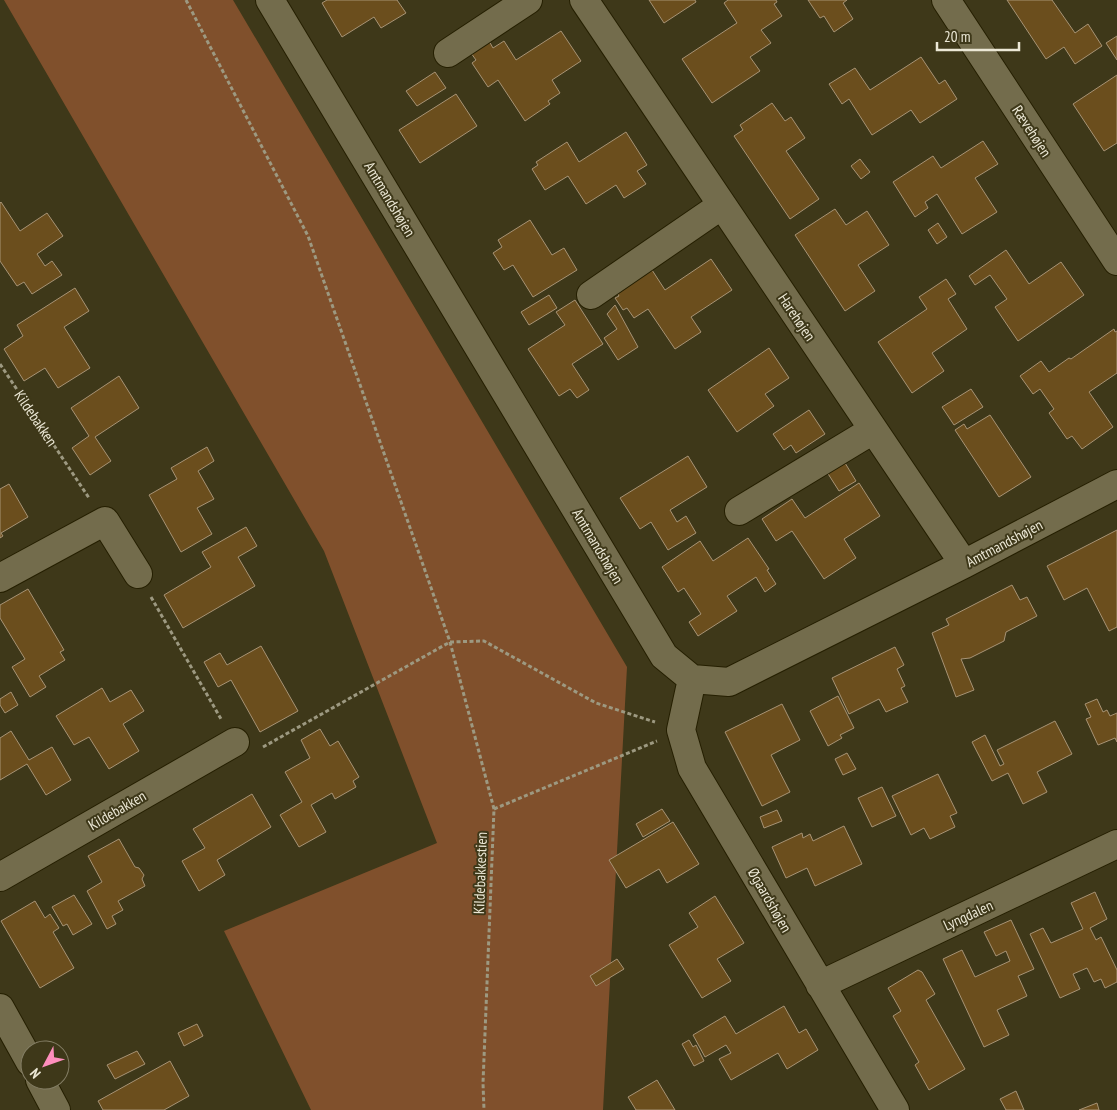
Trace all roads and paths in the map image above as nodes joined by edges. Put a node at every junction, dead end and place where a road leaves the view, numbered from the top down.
1 (186, 0) edge
2 (270, 0) edge
3 (528, 0) edge
4 (584, 0) edge
5 (946, 0) edge
6 (448, 53) dead end
7 (722, 205) junction
8 (1117, 261) edge
9 (591, 294) dead end
10 (0, 364) edge
11 (873, 430) junction
12 (1117, 484) edge
13 (739, 511) dead end
14 (105, 521) junction
15 (964, 564) junction
16 (138, 574) joint
17 (0, 578) edge
18 (450, 642) junction
19 (692, 679) junction
20 (681, 730) junction
21 (235, 742) junction
22 (494, 809) junction
23 (1117, 844) edge
24 (0, 877) edge
25 (820, 985) junction
26 (0, 1008) edge
27 (20, 1044) edge
28 (45, 1090) edge
29 (886, 1107) edge
30 (56, 1110) edge
31 (484, 1110) edge

1 - 18 path, Kildebakkestien
2 - 19 street, Amtmandshøjen
3 - 6 street
4 - 7 street, Harehøjen
5 - 8 street, Rævehøjen
7 - 9 street
7 - 11 street, Harehøjen
10 - 14 path, Kildebakken
11 - 13 street
11 - 15 street, Harehøjen
12 - 15 street, Amtmandshøjen
14 - 16 street
14 - 17 street
15 - 19 street, Amtmandshøjen
16 - 21 path
18 - 20 path
18 - 21 path
18 - 22 path, Kildebakkestien
19 - 20 street, Øgaardshøjen
20 - 22 path
20 - 25 street, Øgaardshøjen
21 - 24 street, Kildebakken
22 - 31 path, Kildebakkestien
23 - 25 street, Lyngdalen
25 - 29 street, Øgaardshøjen
26 - 27 street
28 - 30 street

